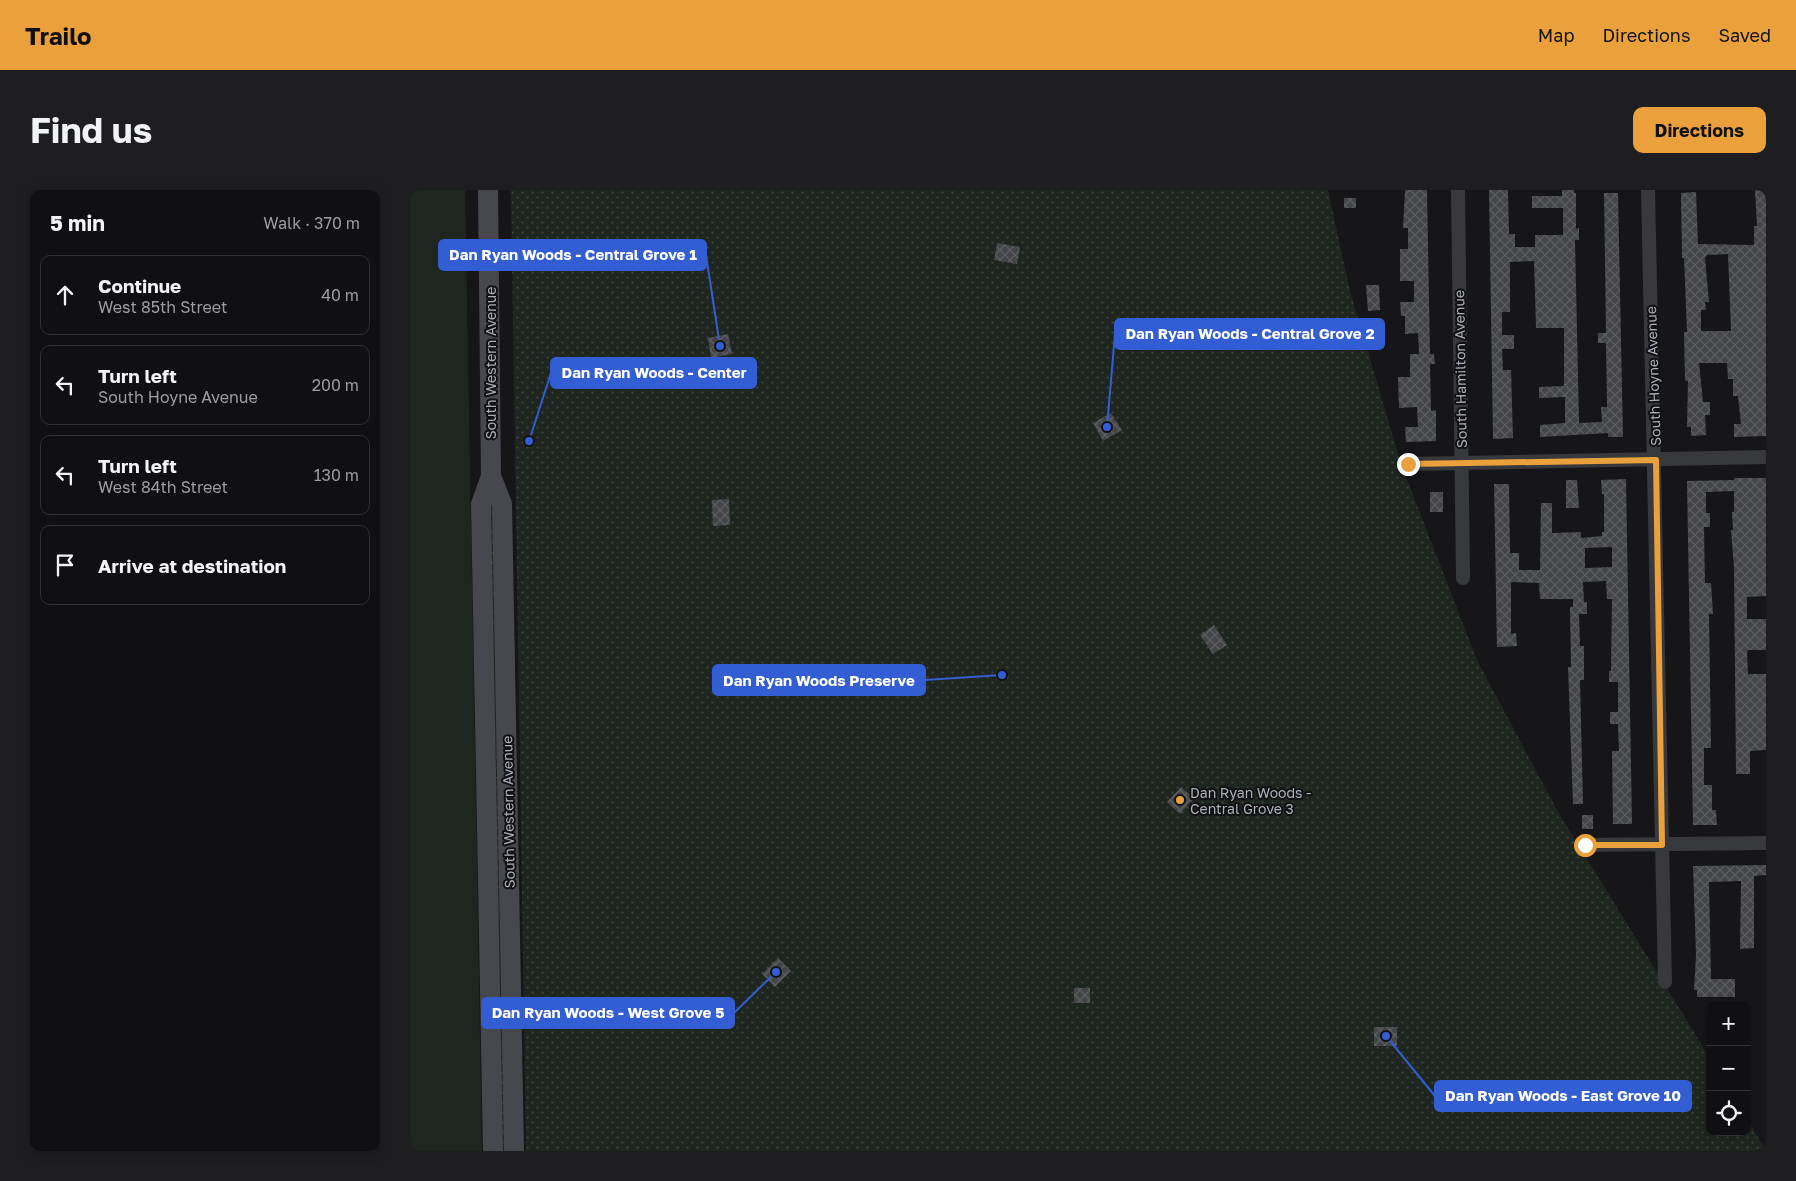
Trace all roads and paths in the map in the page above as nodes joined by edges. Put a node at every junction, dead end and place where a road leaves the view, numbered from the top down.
1 (488, 190) edge
2 (1458, 190) edge
3 (1648, 190) edge
4 (1766, 457) edge
5 (1656, 460) junction
6 (1462, 463) junction
7 (1408, 464) dead end
8 (491, 476) junction
9 (1463, 578) dead end
10 (1766, 843) edge
11 (1585, 845) dead end
12 (1662, 845) junction
13 (1666, 982) dead end
14 (493, 1151) edge
15 (514, 1151) edge

1 - 8 main road, South Western Avenue
2 - 6 street, South Hamilton Avenue
3 - 5 street, South Hoyne Avenue
4 - 5 street
5 - 6 street
5 - 12 street, South Hoyne Avenue
6 - 7 street
6 - 9 street, South Hamilton Avenue
8 - 14 main road, South Western Avenue
8 - 15 main road, South Western Avenue
10 - 12 street
11 - 12 street
12 - 13 street, South Hoyne Avenue

